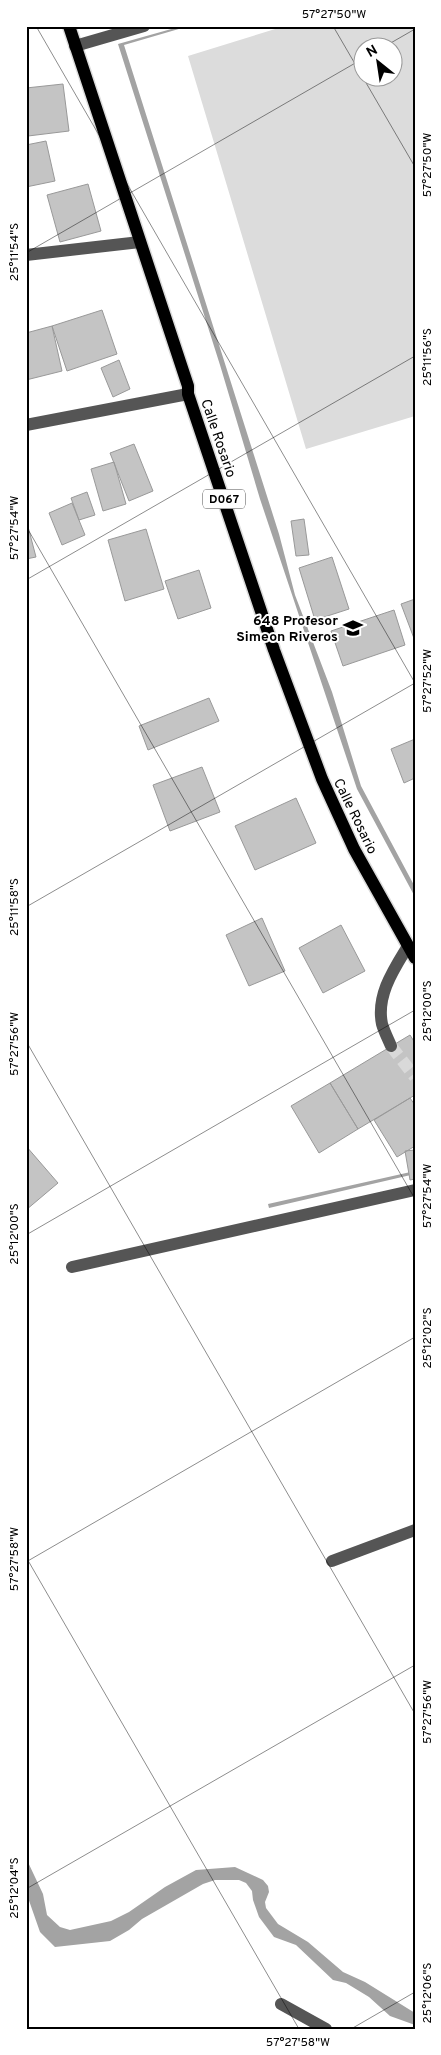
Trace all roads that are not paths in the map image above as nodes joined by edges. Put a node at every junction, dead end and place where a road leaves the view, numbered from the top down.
1 (69, 26) edge
2 (144, 26) edge
3 (75, 46) junction
4 (140, 242) junction
5 (26, 255) edge
6 (188, 394) junction
7 (26, 425) edge
8 (408, 946) junction
9 (415, 958) edge
10 (391, 1046) tunnel mouth
11 (415, 1190) edge
12 (72, 1267) dead end
13 (415, 1530) edge
14 (332, 1561) dead end
15 (281, 2004) dead end
16 (326, 2029) edge

1 - 3 main road, Calle Rosario / D067
2 - 3 street
3 - 4 main road, Calle Rosario / D067
4 - 5 street
4 - 6 main road, Calle Rosario / D067
6 - 7 street
6 - 8 main road, Calle Rosario / D067
8 - 9 main road, Calle Rosario / D067
8 - 10 street
11 - 12 street
13 - 14 street
15 - 16 street

